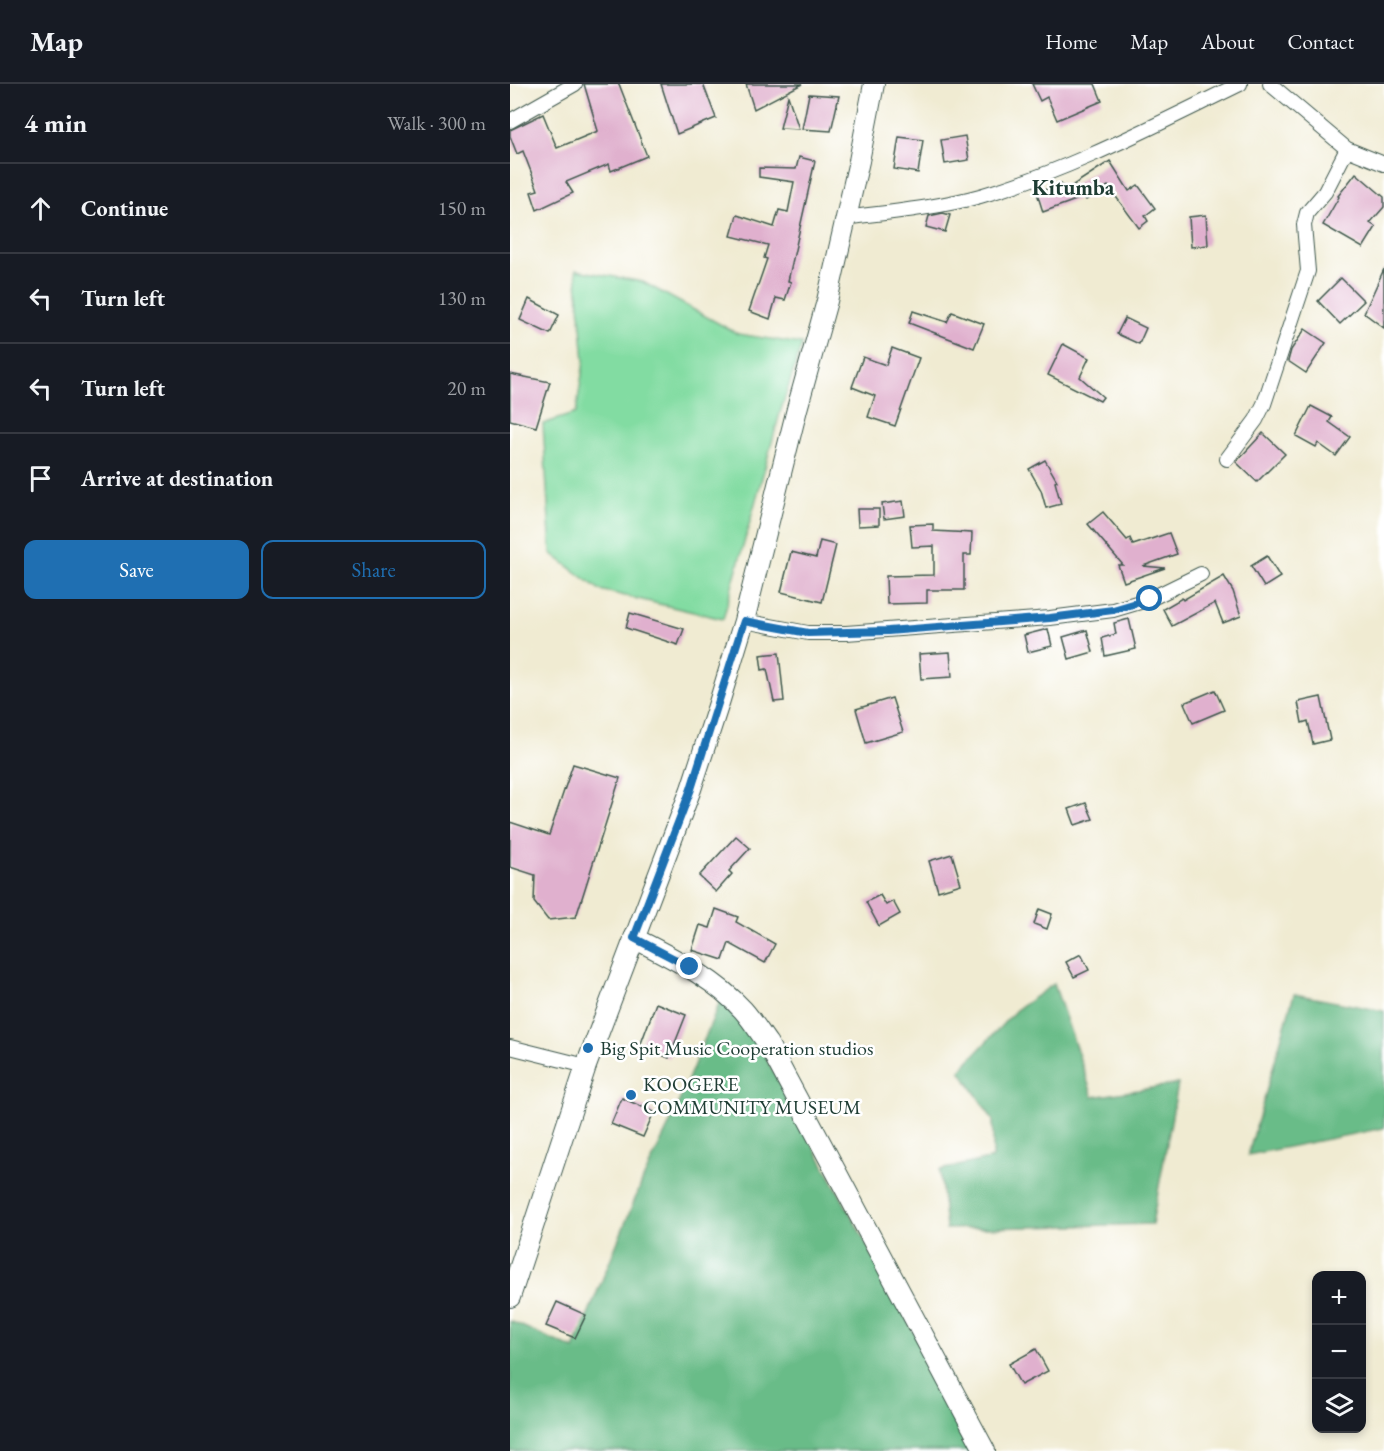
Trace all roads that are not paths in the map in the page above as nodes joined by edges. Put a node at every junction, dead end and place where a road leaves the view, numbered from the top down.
1 (575, 84) edge
2 (873, 84) edge
3 (1240, 84) edge
4 (1270, 84) edge
5 (510, 121) edge
6 (1347, 149) junction
7 (1384, 164) edge
8 (845, 218) junction
9 (1227, 459) dead end
10 (1201, 574) dead end
11 (744, 621) junction
12 (634, 938) junction
13 (510, 1047) edge
14 (586, 1066) junction
15 (510, 1297) edge
16 (985, 1451) edge

1 - 5 street
2 - 8 street
3 - 8 street
4 - 6 street
6 - 7 street
6 - 9 street
8 - 11 street
10 - 11 street
11 - 12 street
12 - 14 street
12 - 16 street
13 - 14 street
14 - 15 street

